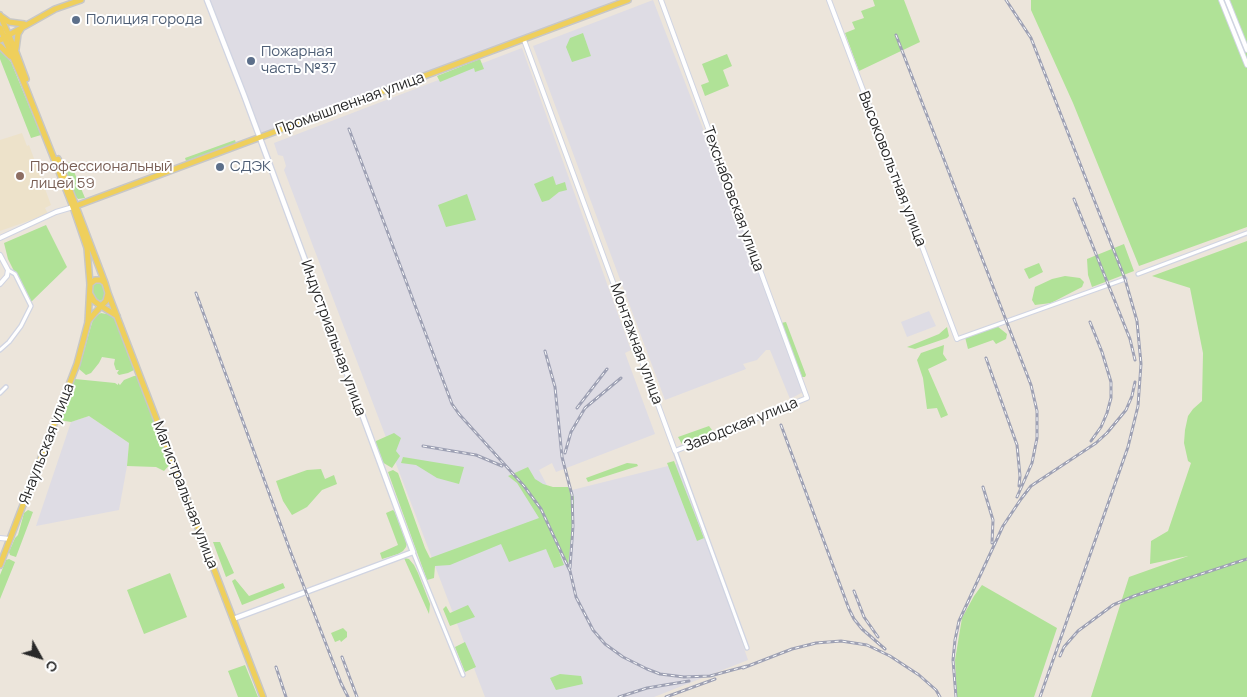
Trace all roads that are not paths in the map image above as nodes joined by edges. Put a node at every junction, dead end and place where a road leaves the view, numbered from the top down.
1 (81, 0) edge
2 (207, 0) edge
3 (628, 0) edge
4 (661, 0) edge
5 (829, 0) edge
6 (1221, 0) edge
7 (1227, 0) edge
8 (0, 15) edge
9 (25, 24) junction
10 (0, 28) edge
11 (4, 37) edge
12 (524, 40) junction
13 (0, 46) edge
14 (1247, 50) edge
15 (16, 52) junction
16 (14, 60) junction
17 (1247, 65) edge
18 (259, 137) junction
19 (75, 206) junction
20 (1247, 233) edge
21 (0, 238) edge
22 (0, 255) edge
23 (8, 270) junction
24 (1138, 274) dead end
25 (1124, 279) dead end
26 (105, 283) junction
27 (0, 284) edge
28 (90, 284) junction
29 (89, 293) junction
30 (108, 293) junction
31 (101, 306) junction
32 (118, 318) junction
33 (88, 322) junction
34 (956, 339) joint
35 (0, 350) edge
36 (6, 387) dead end
37 (0, 393) edge
38 (807, 398) joint
39 (675, 451) junction
40 (0, 538) edge
41 (10, 539) junction
42 (414, 552) junction
43 (0, 565) edge
44 (232, 619) junction
45 (747, 648) dead end
46 (463, 675) dead end
47 (263, 697) edge

1 - 9 main road
2 - 18 main road, Индустриальная улица
3 - 12 main road, Промышленная улица
4 - 38 street, Техснабовская улица
5 - 34 street, Высоковольтная улица
6 - 17 street
7 - 14 street
8 - 9 main road
8 - 11 main road
9 - 11 main road
9 - 15 main road
10 - 11 main road
11 - 15 main road, Магистральная улица
11 - 16 main road, Магистральная улица
12 - 18 main road, Промышленная улица
12 - 39 street, Монтажная улица
13 - 16 main road
15 - 19 main road, Магистральная улица
16 - 19 main road, Магистральная улица
18 - 19 main road, Промышленная улица
18 - 42 main road, Индустриальная улица
19 - 21 street
19 - 26 main road, Магистральная улица
19 - 28 main road, Магистральная улица
20 - 24 street
22 - 23 street
23 - 27 street
23 - 35 street
25 - 34 street
26 - 28 main road
26 - 30 main road, Магистральная улица
28 - 29 main road, Магистральная улица
29 - 31 main road
29 - 33 main road, Магистральная улица
30 - 31 main road
30 - 32 main road, Магистральная улица
31 - 32 main road
31 - 33 main road
32 - 44 main road, Магистральная улица
33 - 41 main road, Янаульская улица
36 - 37 street
38 - 39 street, Заводская улица
39 - 45 street, Монтажная улица
40 - 41 street
41 - 43 main road, Янаульская улица
42 - 44 main road
42 - 46 street, Индустриальная улица
44 - 47 main road, Магистральная улица

